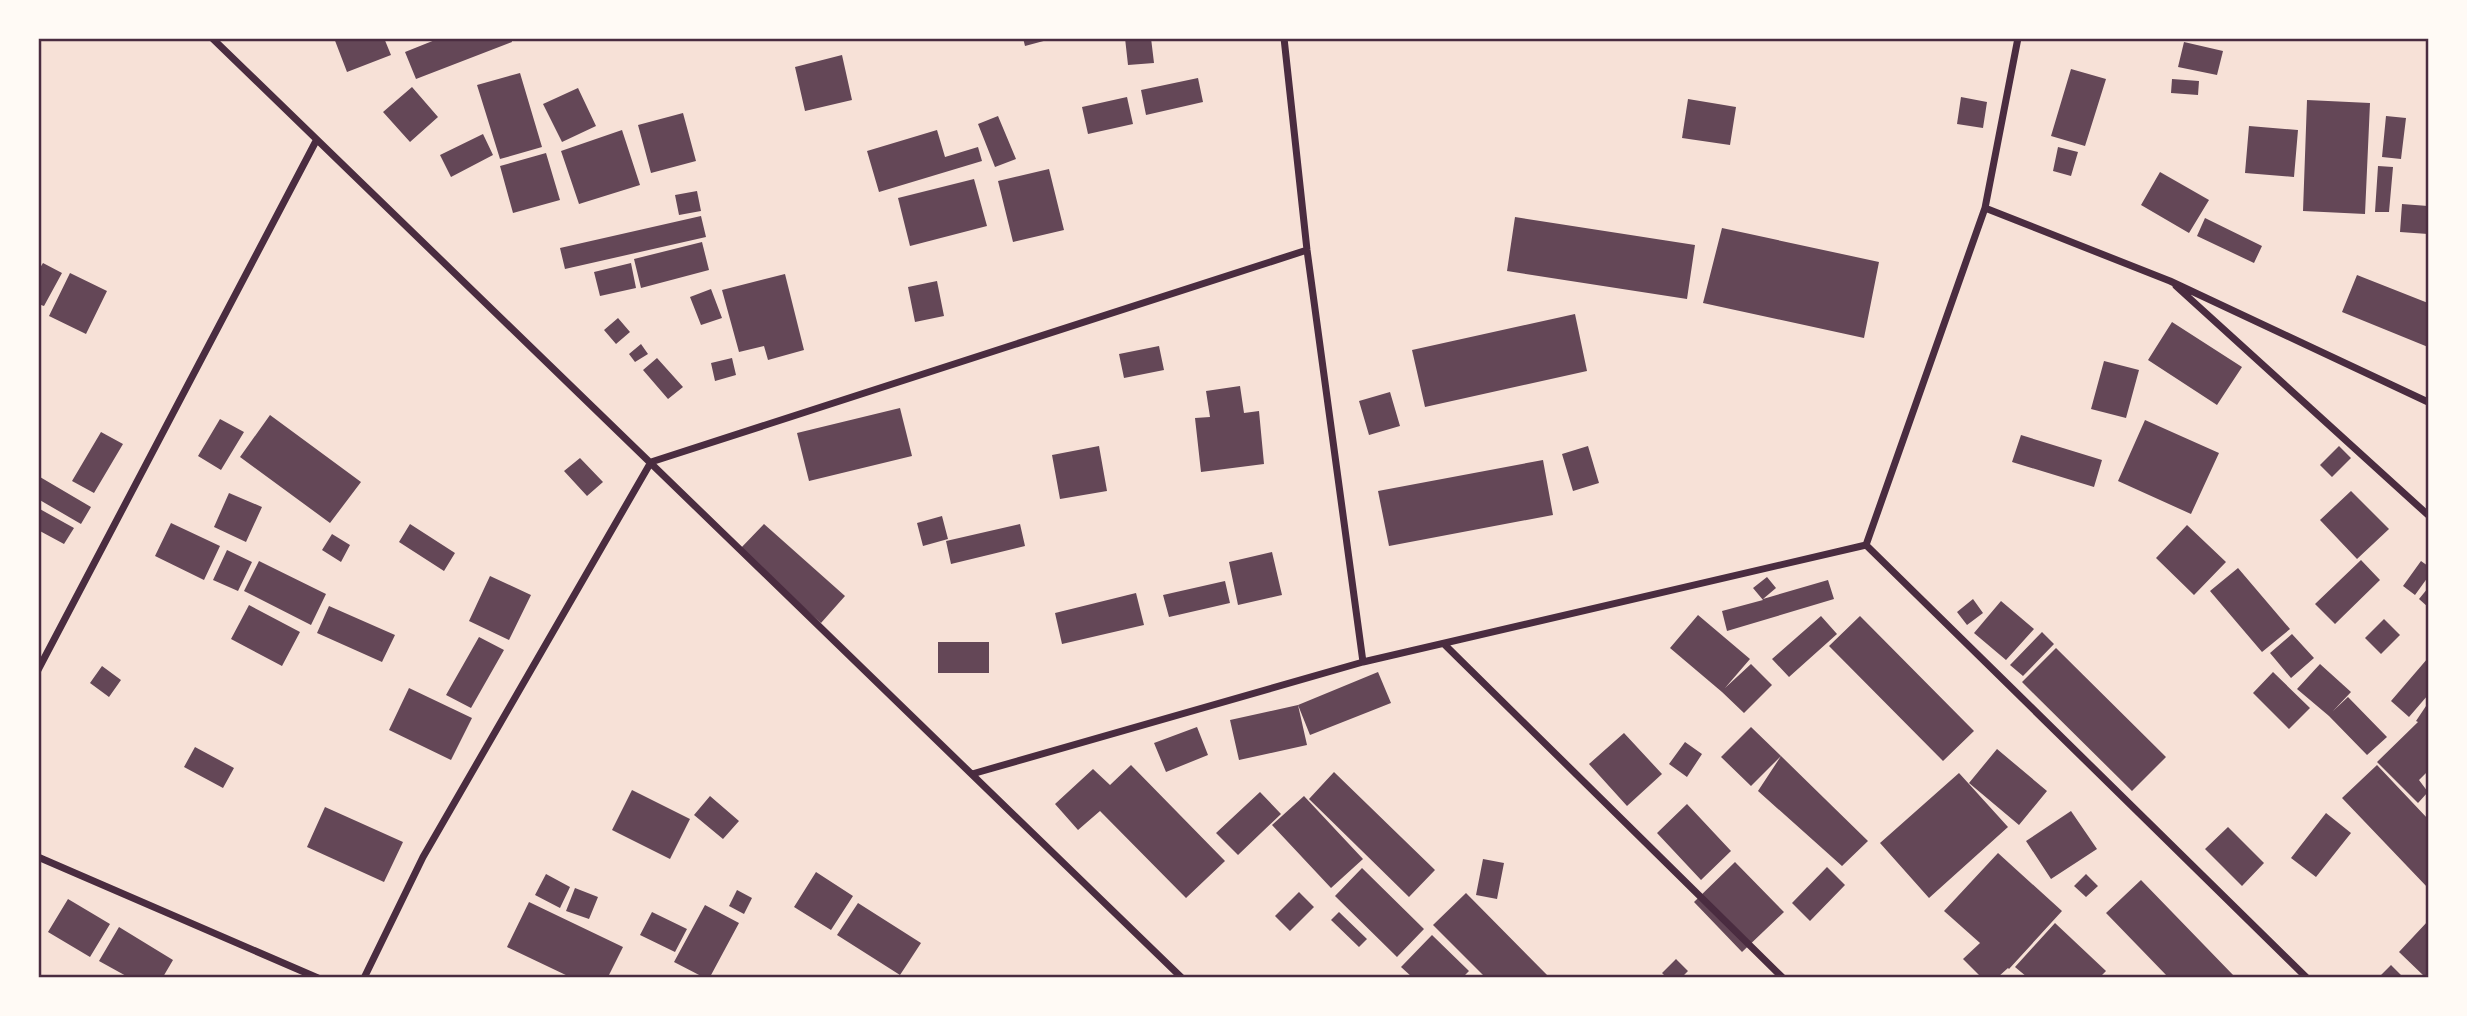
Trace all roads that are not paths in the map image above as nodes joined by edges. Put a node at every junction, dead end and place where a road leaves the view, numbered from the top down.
1 (212, 38) edge
2 (1283, 38) edge
3 (2018, 38) edge
4 (316, 141) junction
5 (1985, 208) junction
6 (1307, 250) junction
7 (2170, 281) junction
8 (2428, 402) edge
9 (651, 462) junction
10 (2428, 514) edge
11 (1866, 545) junction
12 (1444, 645) junction
13 (1363, 662) junction
14 (38, 670) edge
15 (972, 774) junction
16 (38, 856) edge
17 (318, 978) edge
18 (364, 978) edge
19 (1182, 978) edge
20 (1783, 978) edge
21 (2306, 978) edge

1 - 4 street
2 - 6 street
3 - 5 street
4 - 9 street
4 - 14 street
5 - 7 street
5 - 11 street
6 - 9 street
6 - 13 street
7 - 8 street
7 - 10 street
9 - 15 street
9 - 18 street
11 - 12 street
11 - 21 street
12 - 13 street
12 - 20 street
13 - 15 street
15 - 19 street
16 - 17 street

